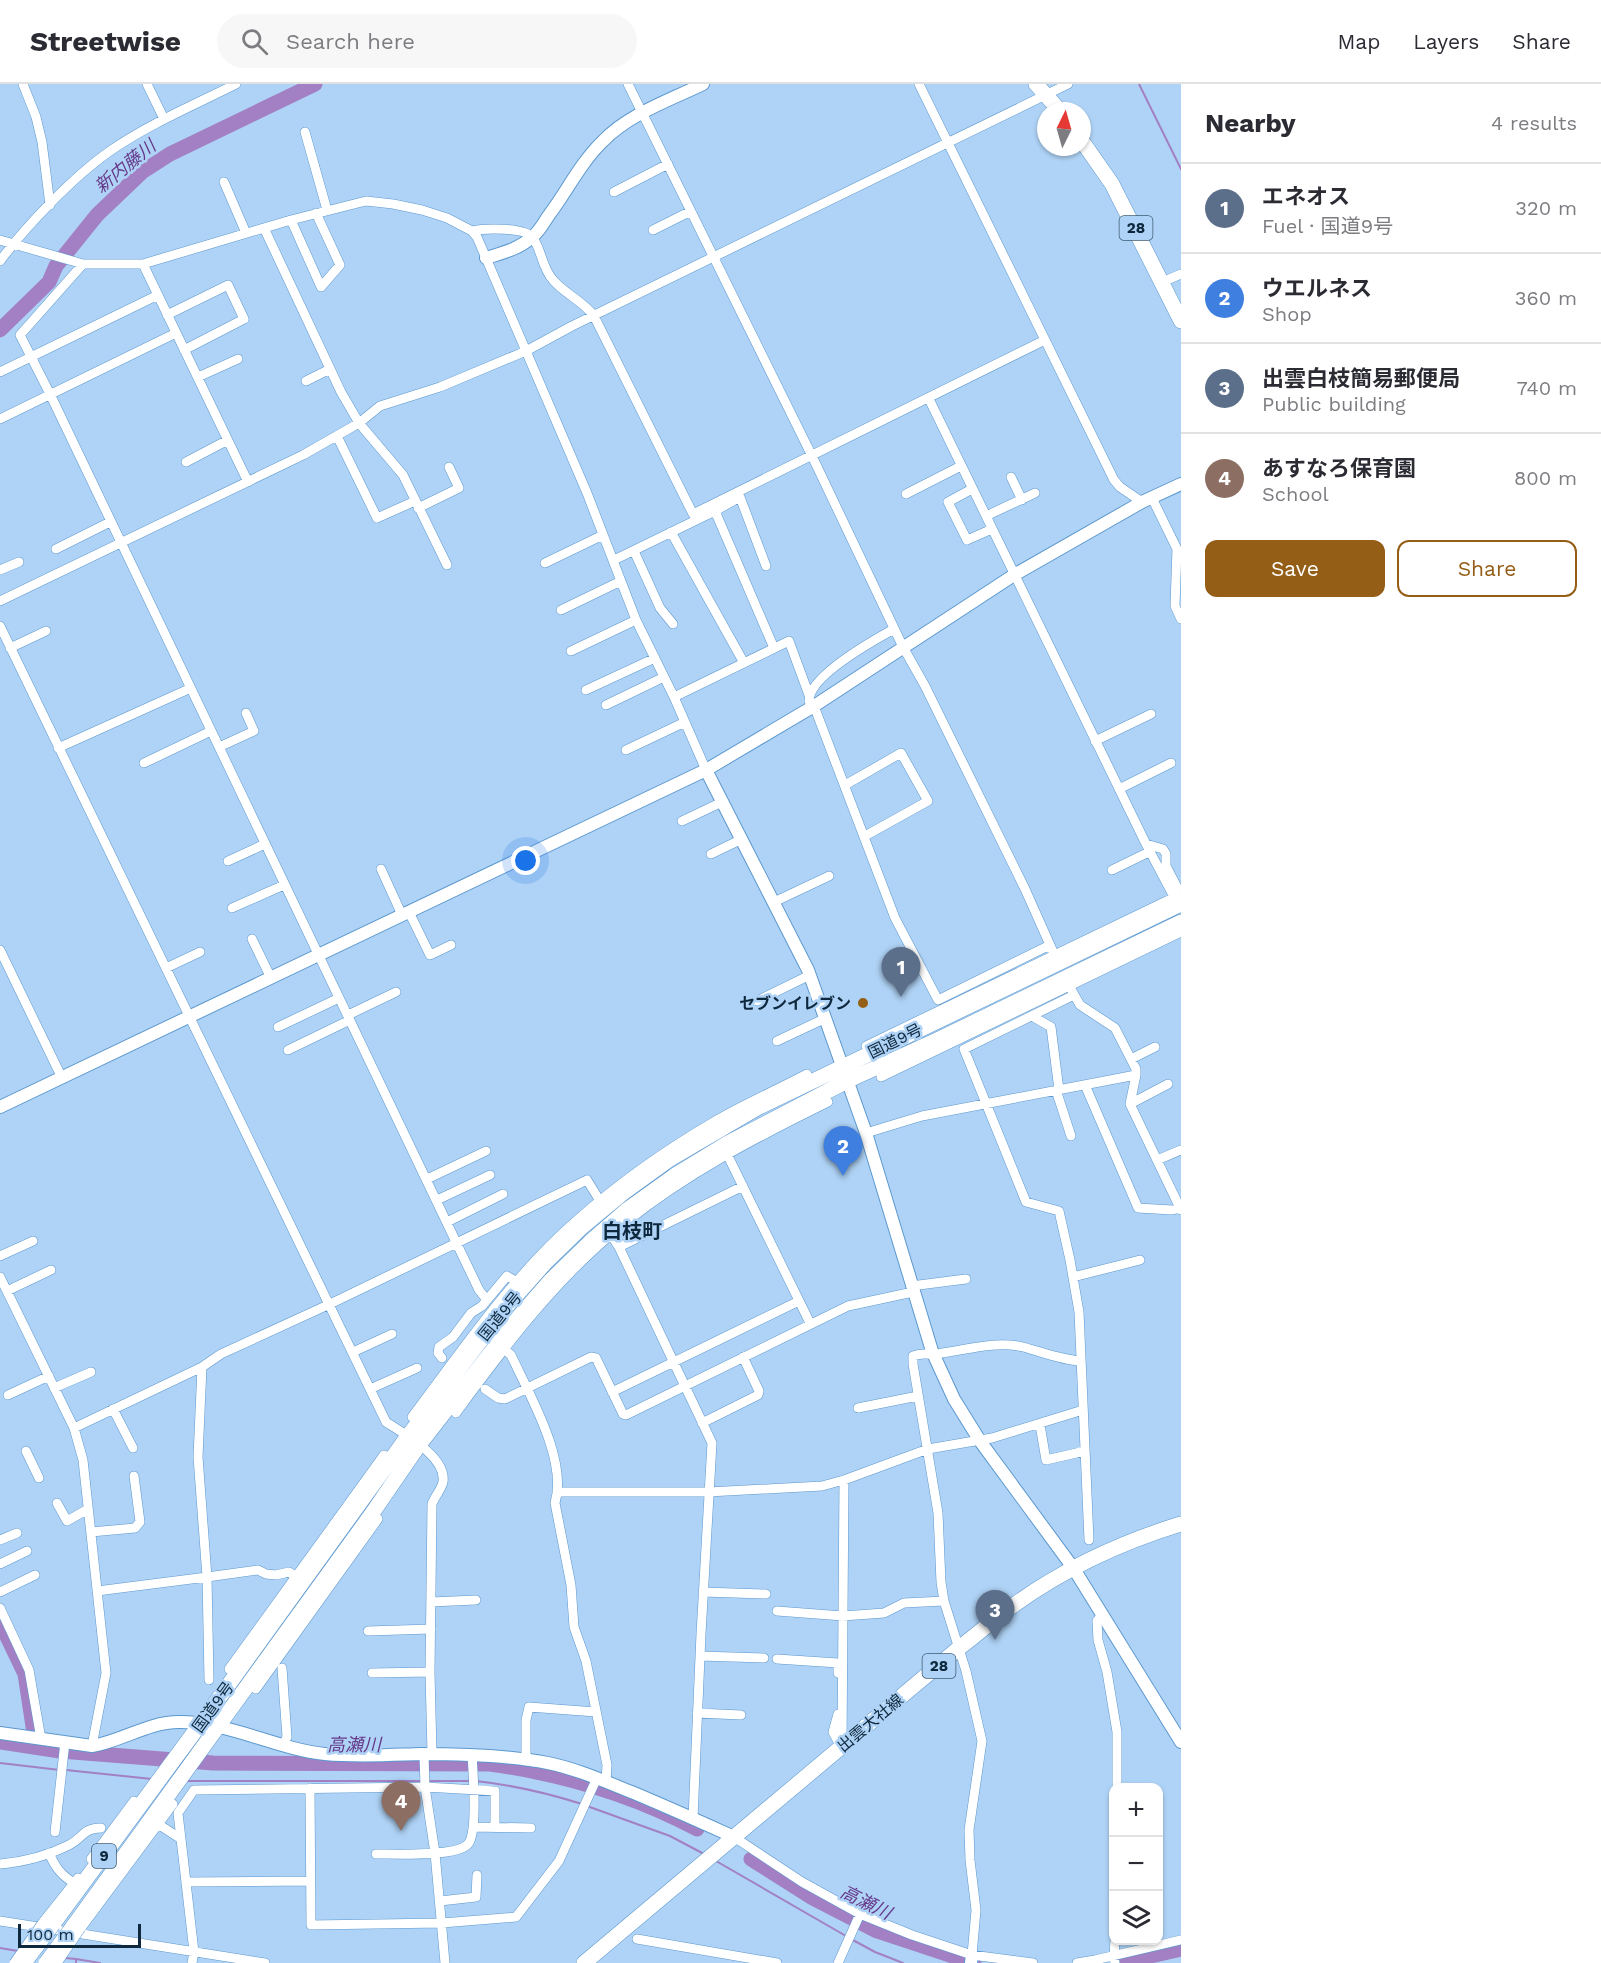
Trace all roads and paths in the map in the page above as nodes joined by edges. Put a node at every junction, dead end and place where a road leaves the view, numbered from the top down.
1 (23, 84) edge
2 (147, 84) edge
3 (236, 84) edge
4 (628, 84) edge
5 (704, 84) edge
6 (919, 84) edge
7 (1068, 84) edge
8 (1041, 89) edge
9 (1052, 102) edge
10 (643, 114) junction
11 (164, 120) junction
12 (306, 132) dead end
13 (948, 142) junction
14 (1091, 154) edge
15 (668, 164) junction
16 (224, 182) dead end
17 (614, 192) dead end
18 (50, 205) junction
19 (327, 210) junction
20 (691, 211) junction
21 (316, 213) junction
22 (291, 220) junction
23 (264, 228) junction
24 (653, 230) dead end
25 (472, 231) junction
26 (246, 233) junction
27 (533, 237) junction
28 (0, 240) edge
29 (12, 244) junction
30 (714, 257) junction
31 (486, 258) junction
32 (0, 261) edge
33 (80, 263) junction
34 (143, 264) junction
35 (1181, 274) edge
36 (1162, 282) junction
37 (158, 295) junction
38 (167, 315) junction
39 (594, 316) junction
40 (1181, 321) edge
41 (176, 333) junction
42 (1045, 340) junction
43 (184, 350) junction
44 (526, 351) junction
45 (30, 356) junction
46 (238, 359) dead end
47 (330, 369) junction
48 (0, 372) edge
49 (198, 377) junction
50 (306, 381) dead end
51 (50, 394) junction
52 (929, 399) junction
53 (0, 419) edge
54 (359, 423) junction
55 (337, 436) junction
56 (228, 440) junction
57 (812, 456) junction
58 (186, 462) dead end
59 (962, 466) junction
60 (449, 467) dead end
61 (1011, 477) dead end
62 (248, 482) junction
63 (1181, 484) edge
64 (972, 489) junction
65 (906, 494) dead end
66 (1035, 494) dead end
67 (737, 495) junction
68 (1022, 500) junction
69 (1147, 500) junction
70 (417, 504) junction
71 (716, 511) junction
72 (986, 516) junction
73 (110, 522) junction
74 (992, 529) junction
75 (671, 532) junction
76 (603, 535) junction
77 (120, 543) junction
78 (56, 549) dead end
79 (634, 550) junction
80 (614, 560) junction
81 (18, 562) dead end
82 (545, 562) dead end
83 (447, 565) dead end
84 (766, 567) dead end
85 (0, 570) edge
86 (1014, 575) junction
87 (621, 581) junction
88 (0, 602) edge
89 (561, 610) dead end
90 (1181, 619) edge
91 (636, 620) junction
92 (673, 624) dead end
93 (0, 626) edge
94 (894, 629) junction
95 (46, 631) dead end
96 (903, 647) junction
97 (10, 648) junction
98 (774, 648) junction
99 (571, 651) dead end
100 (655, 658) junction
101 (744, 663) junction
102 (664, 677) junction
103 (191, 688) junction
104 (586, 690) dead end
105 (674, 698) junction
106 (812, 701) junction
107 (606, 705) dead end
108 (246, 713) dead end
109 (1150, 714) dead end
110 (685, 722) junction
111 (211, 731) junction
112 (1095, 741) junction
113 (219, 747) junction
114 (58, 748) junction
115 (626, 750) dead end
116 (144, 763) dead end
117 (1171, 764) dead end
118 (706, 770) junction
119 (845, 785) junction
120 (1119, 789) junction
121 (722, 802) junction
122 (682, 821) dead end
123 (865, 836) junction
124 (742, 839) junction
125 (265, 844) junction
126 (1148, 848) junction
127 (711, 854) dead end
128 (228, 861) dead end
129 (381, 869) dead end
130 (1112, 870) dead end
131 (829, 876) dead end
132 (284, 885) junction
133 (1178, 896) edge
134 (774, 902) junction
135 (232, 908) dead end
136 (1161, 908) junction
137 (405, 913) junction
138 (1181, 922) edge
139 (1181, 932) edge
140 (252, 939) dead end
141 (451, 945) dead end
142 (1050, 945) junction
143 (0, 950) edge
144 (200, 952) dead end
145 (1054, 954) junction
146 (1124, 954) junction
147 (318, 956) junction
148 (166, 968) junction
149 (810, 975) junction
150 (271, 978) junction
151 (997, 987) junction
152 (1040, 990) junction
153 (1072, 991) junction
154 (396, 992) dead end
155 (339, 998) junction
156 (757, 1001) dead end
157 (1032, 1005) junction
158 (190, 1016) junction
159 (1032, 1016) junction
160 (349, 1017) junction
161 (826, 1018) junction
162 (278, 1028) dead end
163 (894, 1037) junction
164 (937, 1040) junction
165 (777, 1041) dead end
166 (953, 1042) junction
167 (866, 1046) dead end
168 (1155, 1047) dead end
169 (288, 1050) dead end
170 (1131, 1059) junction
171 (846, 1072) junction
172 (807, 1074) dead end
173 (1136, 1075) junction
174 (881, 1077) dead end
175 (62, 1078) junction
176 (1168, 1084) dead end
177 (1085, 1085) junction
178 (1057, 1090) junction
179 (828, 1102) dead end
180 (987, 1104) junction
181 (1130, 1104) junction
182 (799, 1106) junction
183 (0, 1107) edge
184 (751, 1107) junction
185 (791, 1120) junction
186 (866, 1133) junction
187 (1071, 1136) dead end
188 (1181, 1150) edge
189 (486, 1151) dead end
190 (727, 1154) junction
191 (1157, 1160) junction
192 (490, 1174) dead end
193 (427, 1179) junction
194 (743, 1186) junction
195 (657, 1188) junction
196 (503, 1194) dead end
197 (437, 1200) junction
198 (600, 1201) junction
199 (650, 1204) junction
200 (1180, 1209) edge
201 (447, 1222) junction
202 (611, 1235) junction
203 (33, 1240) dead end
204 (458, 1243) junction
205 (620, 1247) junction
206 (0, 1256) edge
207 (1140, 1260) dead end
208 (51, 1270) dead end
209 (0, 1277) edge
210 (1073, 1277) junction
211 (966, 1279) dead end
212 (517, 1282) junction
213 (912, 1289) junction
214 (7, 1291) junction
215 (487, 1300) junction
216 (537, 1301) junction
217 (799, 1301) junction
218 (330, 1304) junction
219 (810, 1323) junction
220 (392, 1334) dead end
221 (504, 1349) junction
222 (352, 1352) junction
223 (934, 1354) junction
224 (743, 1357) junction
225 (442, 1358) dead end
226 (1081, 1361) junction
227 (674, 1362) junction
228 (202, 1367) junction
229 (417, 1368) dead end
230 (91, 1372) dead end
231 (481, 1372) junction
232 (49, 1376) junction
233 (686, 1386) junction
234 (54, 1388) junction
235 (370, 1389) junction
236 (484, 1389) dead end
237 (526, 1389) junction
238 (612, 1392) junction
239 (9, 1395) dead end
240 (918, 1396) junction
241 (428, 1403) junction
242 (858, 1408) dead end
243 (113, 1409) junction
244 (1083, 1410) junction
245 (456, 1413) dead end
246 (412, 1417) dead end
247 (702, 1423) junction
248 (1040, 1425) junction
249 (74, 1428) junction
250 (413, 1440) junction
251 (980, 1441) junction
252 (133, 1448) dead end
253 (928, 1449) junction
254 (26, 1451) dead end
255 (1085, 1451) junction
256 (384, 1455) dead end
257 (134, 1476) dead end
258 (39, 1478) dead end
259 (844, 1480) junction
260 (558, 1492) junction
261 (708, 1492) junction
262 (57, 1503) dead end
263 (88, 1509) junction
264 (374, 1517) junction
265 (1181, 1524) edge
266 (339, 1525) junction
267 (91, 1532) junction
268 (17, 1533) dead end
269 (0, 1540) edge
270 (1089, 1540) dead end
271 (27, 1551) dead end
272 (0, 1564) edge
273 (1074, 1569) junction
274 (35, 1575) dead end
275 (207, 1577) junction
276 (296, 1577) junction
277 (97, 1591) junction
278 (0, 1592) edge
279 (703, 1592) junction
280 (766, 1594) dead end
281 (476, 1600) dead end
282 (944, 1601) junction
283 (431, 1602) junction
284 (0, 1608) edge
285 (777, 1611) dead end
286 (1102, 1615) junction
287 (843, 1616) junction
288 (265, 1620) junction
289 (430, 1629) junction
290 (368, 1631) dead end
291 (294, 1636) junction
292 (270, 1641) junction
293 (959, 1648) junction
294 (700, 1656) junction
295 (764, 1658) dead end
296 (777, 1659) dead end
297 (282, 1668) dead end
298 (229, 1669) dead end
299 (430, 1672) junction
300 (372, 1673) dead end
301 (209, 1680) dead end
302 (256, 1689) dead end
303 (596, 1712) junction
304 (697, 1713) junction
305 (741, 1715) dead end
306 (209, 1725) junction
307 (0, 1733) edge
308 (41, 1739) junction
309 (65, 1742) junction
310 (1181, 1742) edge
311 (283, 1745) junction
312 (92, 1746) junction
313 (842, 1748) junction
314 (428, 1754) junction
315 (472, 1755) junction
316 (526, 1760) junction
317 (601, 1780) junction
318 (1117, 1783) edge
319 (425, 1787) junction
320 (310, 1788) junction
321 (473, 1789) junction
322 (162, 1806) junction
323 (132, 1808) junction
324 (693, 1818) junction
325 (473, 1827) junction
326 (495, 1827) junction
327 (101, 1828) dead end
328 (531, 1828) dead end
329 (55, 1832) dead end
330 (734, 1837) junction
331 (181, 1839) junction
332 (50, 1853) junction
333 (435, 1853) junction
334 (376, 1854) dead end
335 (0, 1864) edge
336 (477, 1875) dead end
337 (310, 1881) junction
338 (186, 1882) junction
339 (74, 1883) junction
340 (440, 1901) junction
341 (860, 1914) junction
342 (0, 1921) edge
343 (48, 1923) junction
344 (442, 1923) junction
345 (77, 1928) junction
346 (637, 1939) dead end
347 (1181, 1940) edge
348 (194, 1952) junction
349 (971, 1959) edge
350 (1114, 1959) edge
351 (14, 1963) edge
352 (24, 1963) edge
353 (46, 1963) edge
354 (57, 1963) edge
355 (192, 1963) edge
356 (265, 1963) edge
357 (445, 1963) edge
358 (584, 1963) edge
359 (777, 1963) edge
360 (838, 1963) edge
361 (1033, 1963) edge
362 (1077, 1963) edge

1 - 18 street
2 - 11 street
3 - 11 street
4 - 10 street
5 - 10 street
6 - 13 street
7 - 8 street
8 - 9 main road
8 - 13 street
10 - 15 street
10 - 27 street
11 - 18 street
12 - 19 street
13 - 30 street
13 - 42 street
14 - 36 main road, 28
15 - 17 street
15 - 20 street
16 - 26 street
18 - 29 street
19 - 21 street
19 - 25 street
20 - 24 street
20 - 30 street
21 - 22 street
21 - 22 street
22 - 23 street
23 - 26 street
23 - 47 street
25 - 27 street
25 - 31 street
26 - 34 street
27 - 31 street
27 - 39 street
28 - 29 street
29 - 32 street
29 - 33 street
30 - 39 street
30 - 57 street
31 - 44 street
33 - 34 street
33 - 45 street
34 - 37 street
35 - 36 street
36 - 40 main road, 28
37 - 38 street
37 - 45 street
38 - 41 street
38 - 43 street
39 - 44 street
39 - 67 street
41 - 43 street
41 - 51 street
42 - 52 street
42 - 69 street
43 - 49 street
44 - 54 street
44 - 76 street
45 - 48 street
45 - 51 street
46 - 49 street
47 - 50 street
47 - 54 street
49 - 56 street
51 - 53 street
51 - 73 street
52 - 57 street
52 - 59 street
54 - 55 street
54 - 70 street
55 - 62 street
55 - 70 street
56 - 58 street
56 - 62 street
57 - 67 street
57 - 94 street
59 - 64 street
59 - 65 street
60 - 70 street
61 - 68 street
62 - 77 street
63 - 69 street
64 - 72 street
64 - 74 street
66 - 68 street
67 - 71 street
67 - 84 street
68 - 72 street
69 - 86 street
69 - 90 street
70 - 83 street
71 - 75 street
71 - 98 street
72 - 74 street
73 - 77 street
73 - 78 street
74 - 86 street
75 - 79 street
75 - 101 street
76 - 80 street
76 - 82 street
77 - 88 street
77 - 103 street
79 - 80 street
79 - 92 street
80 - 87 street
81 - 85 street
86 - 96 street
86 - 112 street
87 - 89 street
87 - 91 street
91 - 99 street
91 - 100 street
93 - 97 street
94 - 96 street
94 - 106 street
95 - 97 street
96 - 106 street
96 - 142 street
97 - 114 street
98 - 101 street
98 - 106 street
100 - 102 street
100 - 104 street
101 - 105 street
102 - 105 street
102 - 107 street
103 - 111 street
103 - 114 street
105 - 110 street
106 - 118 street
106 - 119 street
108 - 113 street
109 - 112 street
110 - 115 street
110 - 118 street
111 - 113 street
111 - 116 street
112 - 120 street
113 - 125 street
114 - 148 street
117 - 120 street
118 - 121 street
118 - 137 street
119 - 123 street
119 - 123 street
120 - 126 street
121 - 122 street
121 - 124 street
123 - 142 street
124 - 127 street
124 - 134 street
125 - 128 street
125 - 132 street
126 - 130 street
126 - 133 street
129 - 137 street
131 - 134 street
132 - 135 street
132 - 147 street
133 - 136 main road, 国道9号 / 9
134 - 149 street
136 - 145 street
136 - 151 main road, 国道9号 / 9
137 - 141 street
137 - 147 street
138 - 146 main road, 国道9号 / 9
139 - 146 street
140 - 150 street
142 - 145 street
143 - 175 street
144 - 148 street
145 - 151 street
146 - 152 main road, 国道9号 / 9
146 - 153 street
147 - 150 street
147 - 155 street
148 - 158 street
149 - 156 street
149 - 161 street
150 - 158 street
151 - 163 main road, 国道9号 / 9
152 - 157 street
152 - 164 main road, 国道9号 / 9
153 - 157 street
153 - 159 street
153 - 170 street
154 - 160 street
155 - 160 street
155 - 162 street
157 - 166 street
158 - 175 street
158 - 218 street
159 - 178 street
159 - 180 street
160 - 169 street
160 - 193 street
161 - 165 street
161 - 171 street
163 - 167 street
163 - 171 main road, 国道9号 / 9
164 - 166 street
164 - 171 main road, 国道9号 / 9
166 - 174 street
168 - 170 street
170 - 173 street
171 - 182 main road, 国道9号 / 9
171 - 184 main road, 国道9号 / 9
171 - 186 street
172 - 184 street
173 - 177 street
173 - 181 street
175 - 183 street
176 - 181 street
177 - 178 street
177 - 200 street
178 - 180 street
178 - 187 street
179 - 185 street
180 - 186 street
180 - 210 street
181 - 191 street
182 - 185 street
182 - 195 main road, 国道9号 / 9
184 - 198 street
184 - 241 main road, 国道9号 / 9
185 - 190 street
186 - 213 street
188 - 191 street
189 - 193 street
190 - 194 street
190 - 199 street
191 - 200 street
192 - 197 street
193 - 197 street
194 - 205 street
194 - 217 street
195 - 199 street
195 - 216 main road, 国道9号 / 9
196 - 201 street
197 - 201 street
198 - 204 street
198 - 212 street
199 - 202 street
201 - 204 street
202 - 205 street
202 - 216 street
203 - 206 street
204 - 215 street
204 - 218 street
205 - 227 street
207 - 210 street
208 - 214 street
209 - 214 street
210 - 226 street
211 - 213 street
212 - 215 street
212 - 241 street
213 - 219 street
213 - 223 street
214 - 232 street
215 - 225 street
216 - 221 street
216 - 231 main road, 国道9号 / 9
217 - 219 street
217 - 227 street
218 - 222 street
218 - 228 street
219 - 224 street
220 - 222 street
221 - 231 street
221 - 237 street
222 - 235 street
223 - 226 street
223 - 240 street
223 - 251 street
224 - 233 street
224 - 247 street
226 - 244 street
227 - 233 street
227 - 238 street
228 - 243 street
228 - 275 street
229 - 235 street
230 - 234 street
231 - 245 street
231 - 250 main road, 国道9号 / 9
232 - 234 street
232 - 239 street
233 - 238 street
233 - 247 street
234 - 249 street
235 - 250 street
236 - 237 street
237 - 238 street
237 - 260 street
240 - 242 street
240 - 253 street
241 - 246 street
241 - 250 main road, 国道9号 / 9
243 - 249 street
243 - 252 street
244 - 248 street
244 - 255 street
247 - 261 street
248 - 251 street
248 - 255 street
249 - 263 street
250 - 264 main road, 国道9号 / 9
250 - 266 main road, 国道9号 / 9
250 - 283 street
251 - 253 street
251 - 273 street
253 - 259 street
253 - 282 street
254 - 258 street
255 - 270 street
256 - 266 street
257 - 267 street
259 - 261 street
259 - 287 street
260 - 261 street
260 - 303 street
261 - 279 street
262 - 263 street
263 - 267 street
264 - 291 street
264 - 292 main road, 国道9号 / 9
265 - 273 main road, 出雲大社線 / 28
266 - 276 street
266 - 292 main road, 国道9号 / 9
267 - 277 street
268 - 269 street
271 - 272 street
273 - 286 street
273 - 293 main road, 出雲大社線 / 28
274 - 278 street
275 - 276 street
275 - 277 street
275 - 301 street
276 - 288 street
277 - 312 street
279 - 280 street
279 - 294 street
281 - 283 street
282 - 287 street
282 - 293 street
283 - 289 street
284 - 308 street
285 - 287 street
286 - 310 street
286 - 318 street
287 - 313 street
288 - 292 street
288 - 298 street
289 - 290 street
289 - 299 street
291 - 292 street
291 - 302 street
292 - 306 main road, 国道9号 / 9
293 - 313 main road, 出雲大社線 / 28
293 - 349 street
294 - 295 street
294 - 304 street
296 - 313 street
297 - 311 street
299 - 300 street
299 - 314 street
303 - 316 street
303 - 317 street
304 - 305 street
304 - 324 street
306 - 311 street
306 - 312 street
306 - 322 main road, 国道9号 / 9
307 - 308 street
308 - 309 street
309 - 312 street
309 - 329 street
311 - 314 street
313 - 330 main road, 出雲大社線 / 28
314 - 315 street
314 - 319 street
315 - 316 street
315 - 321 street
316 - 317 street
317 - 324 street
317 - 344 street
319 - 320 street
319 - 321 street
319 - 333 street
320 - 331 street
320 - 337 street
321 - 325 street
321 - 326 street
322 - 323 main road, 国道9号 / 9
322 - 331 street
322 - 345 main road, 国道9号 / 9
323 - 339 street
323 - 343 main road, 国道9号 / 9
324 - 330 street
325 - 326 street
325 - 333 street
326 - 328 street
327 - 332 street
330 - 341 street
330 - 358 main road, 出雲大社線 / 28
331 - 338 street
332 - 335 street
332 - 339 street
333 - 334 street
333 - 340 street
336 - 340 street
337 - 338 street
337 - 344 street
338 - 348 street
339 - 343 street
340 - 344 street
341 - 349 street
341 - 360 street
342 - 348 street
343 - 351 street, bridge
343 - 352 main road, 国道9号 / 9, bridge
344 - 357 street
345 - 353 main road, 国道9号 / 9, bridge
345 - 354 street, bridge
346 - 359 street
347 - 350 street
348 - 355 street
348 - 356 street
349 - 361 street
350 - 362 street

